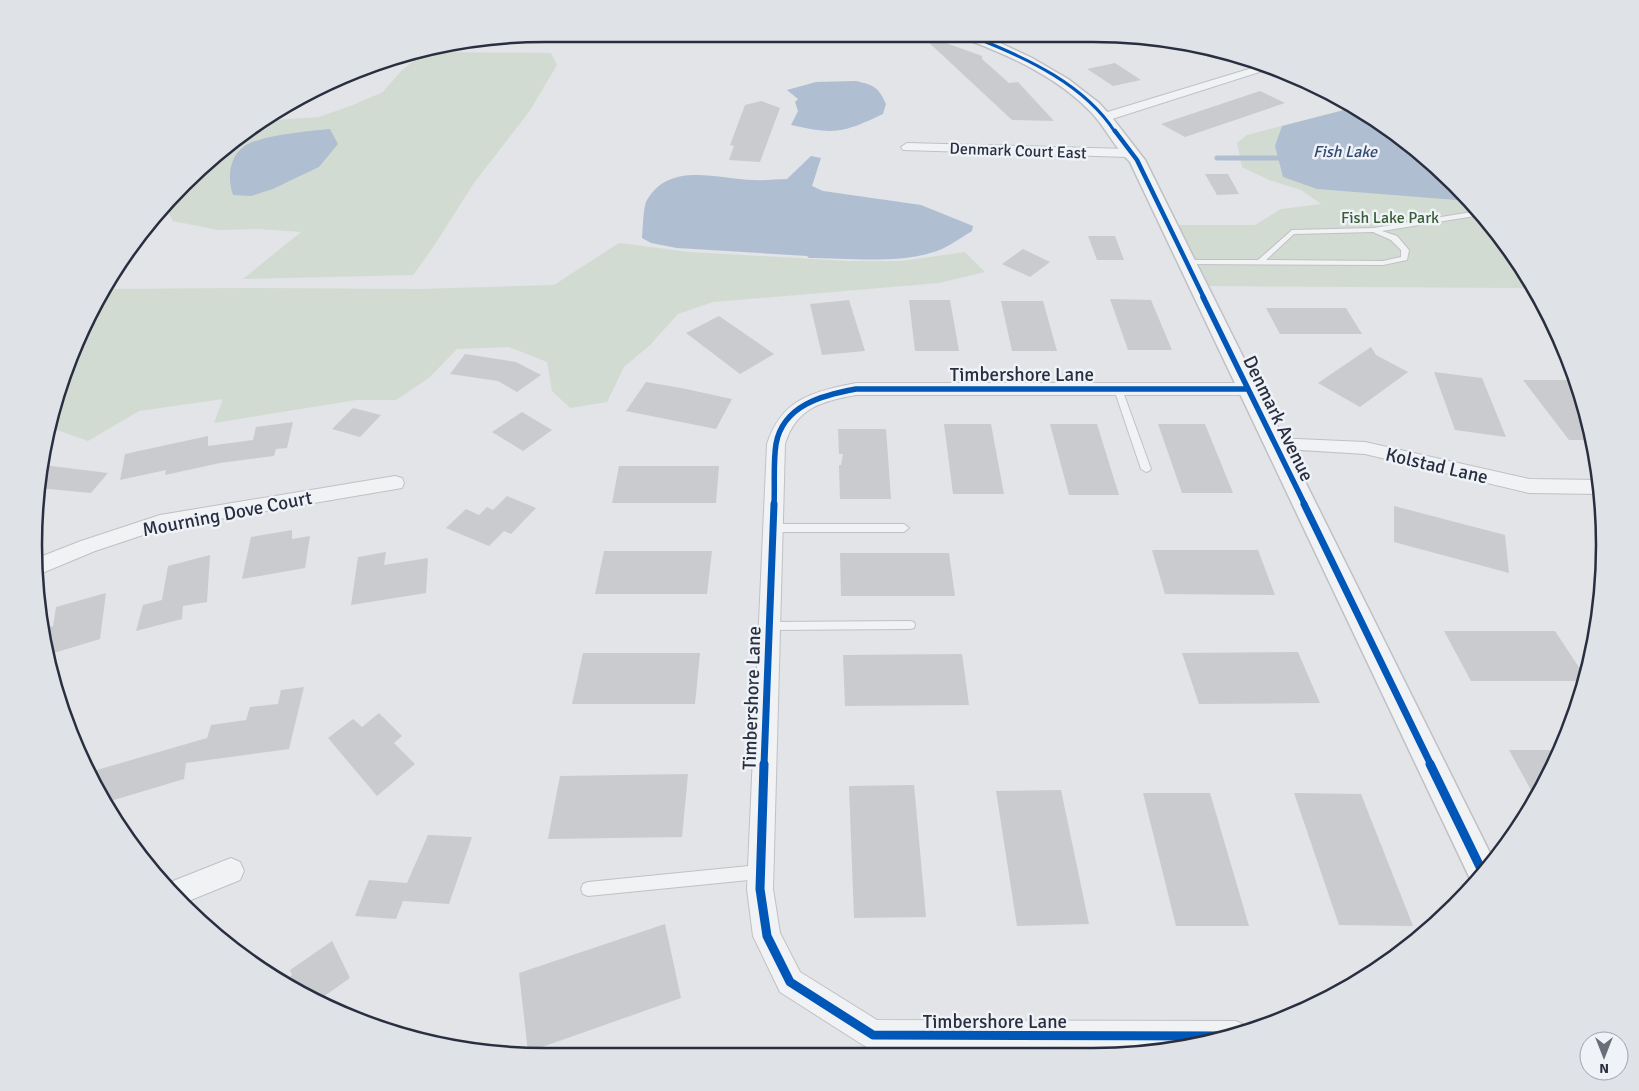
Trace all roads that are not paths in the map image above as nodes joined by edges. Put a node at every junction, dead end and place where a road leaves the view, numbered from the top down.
1 (985, 42) edge
2 (1256, 69) edge
3 (1105, 117) junction
4 (907, 147) dead end
5 (1128, 153) junction
6 (1472, 214) edge
7 (1374, 230) junction
8 (1186, 262) junction
9 (1260, 262) junction
10 (1118, 389) junction
11 (1248, 389) junction
12 (1274, 444) junction
13 (1146, 469) dead end
14 (395, 483) dead end
15 (1593, 487) edge
16 (773, 528) junction
17 (904, 528) dead end
18 (43, 565) edge
19 (910, 625) dead end
20 (769, 626) junction
21 (1480, 867) edge
22 (231, 871) dead end
23 (760, 872) junction
24 (588, 889) dead end
25 (180, 891) edge
26 (1204, 1036) edge

1 - 3 street, Denmark Avenue
2 - 3 street
3 - 5 street, Denmark Avenue
4 - 5 street, Denmark Court East
5 - 8 street, Denmark Avenue
6 - 7 lane
7 - 9 lane
7 - 9 lane
8 - 9 lane
8 - 11 street, Denmark Avenue
10 - 11 street, Timbershore Lane
10 - 13 lane
10 - 16 street, Timbershore Lane
11 - 12 street, Denmark Avenue
12 - 15 street, Kolstad Lane
12 - 21 street, Denmark Avenue
14 - 18 street, Mourning Dove Court
16 - 17 lane
16 - 20 street, Timbershore Lane
19 - 20 lane
20 - 23 street, Timbershore Lane
22 - 25 street
23 - 24 lane
23 - 26 street, Timbershore Lane

